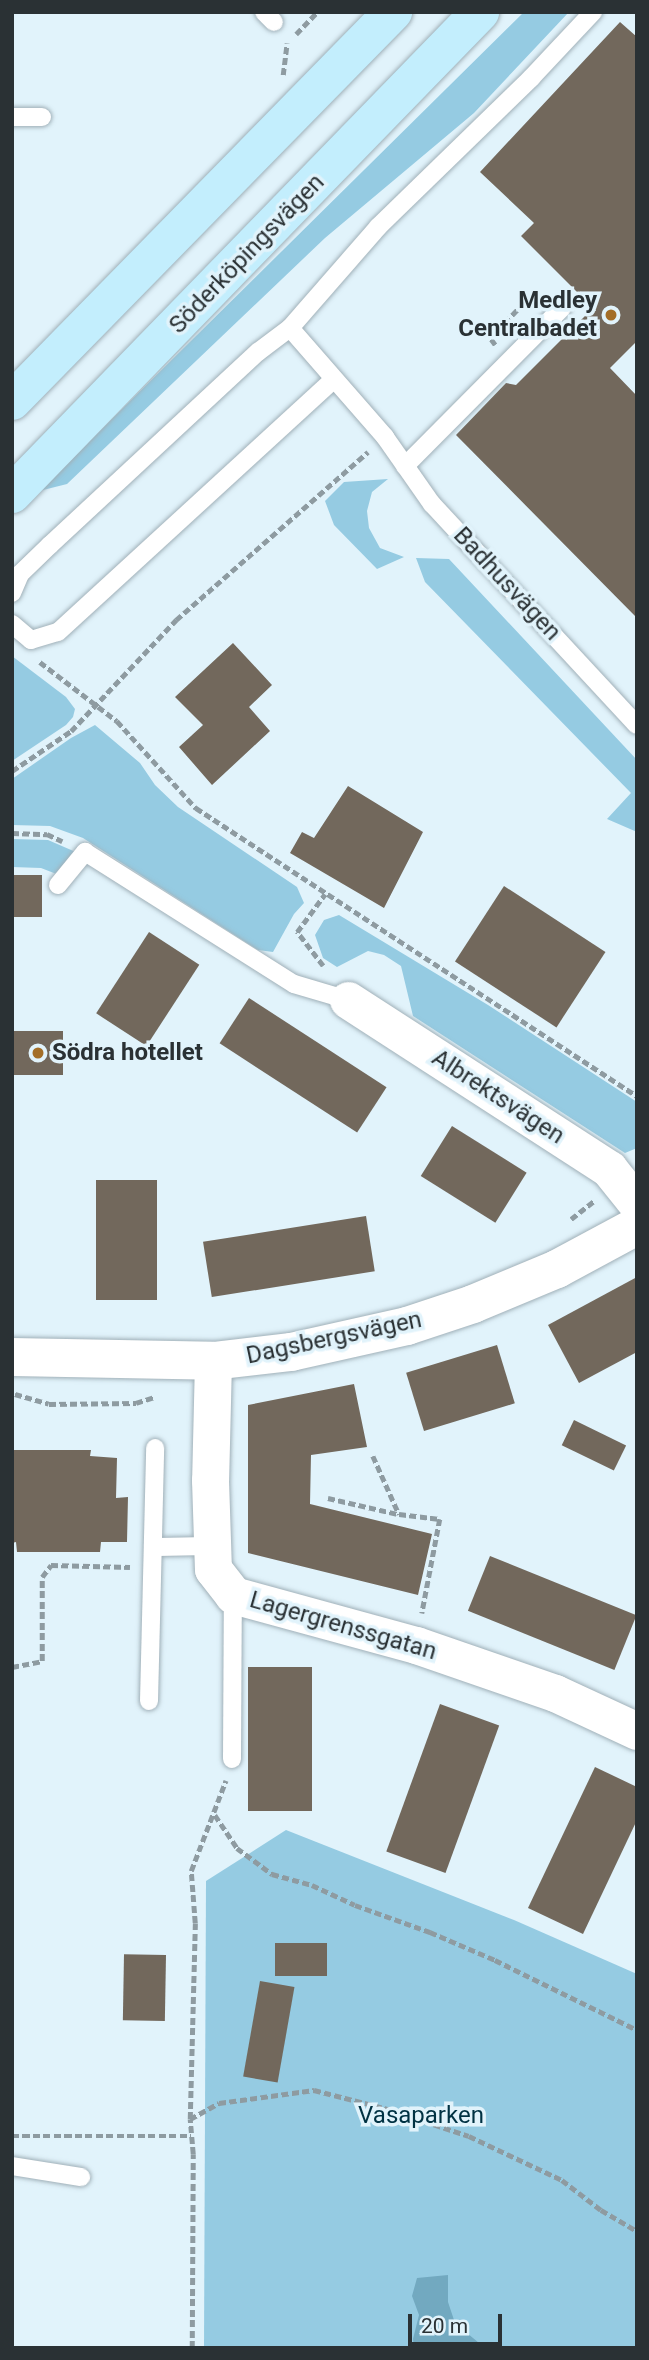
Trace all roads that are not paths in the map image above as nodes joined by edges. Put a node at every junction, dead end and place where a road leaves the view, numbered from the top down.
1 (393, 12) edge
2 (480, 12) edge
3 (593, 12) edge
4 (12, 117) edge
5 (43, 117) dead end
6 (562, 308) dead end
7 (290, 328) junction
8 (334, 379) junction
9 (12, 401) edge
10 (405, 466) junction
11 (12, 494) edge
12 (12, 593) edge
13 (12, 624) edge
14 (637, 724) edge
15 (58, 885) dead end
16 (348, 1000) joint
17 (627, 1194) edge
18 (637, 1226) edge
19 (12, 1357) edge
20 (213, 1361) junction
21 (155, 1448) dead end
22 (212, 1546) junction
23 (153, 1547) junction
24 (233, 1595) junction
25 (149, 1701) dead end
26 (637, 1731) edge
27 (232, 1759) road end
28 (12, 2166) edge
29 (81, 2177) dead end

1 - 9 main road
2 - 11 main road, Söderköpingsvägen
3 - 7 lane
4 - 5 lane
6 - 10 lane
7 - 8 lane, Badhusvägen
7 - 12 lane
8 - 10 lane, Badhusvägen
8 - 13 lane
10 - 14 lane, Badhusvägen
15 - 16 lane
16 - 17 street, Albrektsvägen
18 - 20 street, Dagsbergsvägen
19 - 20 street, Dagsbergsvägen
20 - 22 street, Lagergrenssgatan
21 - 23 lane
22 - 23 lane
22 - 24 street, Lagergrenssgatan
23 - 25 lane
24 - 26 street, Lagergrenssgatan
24 - 27 lane
28 - 29 lane

